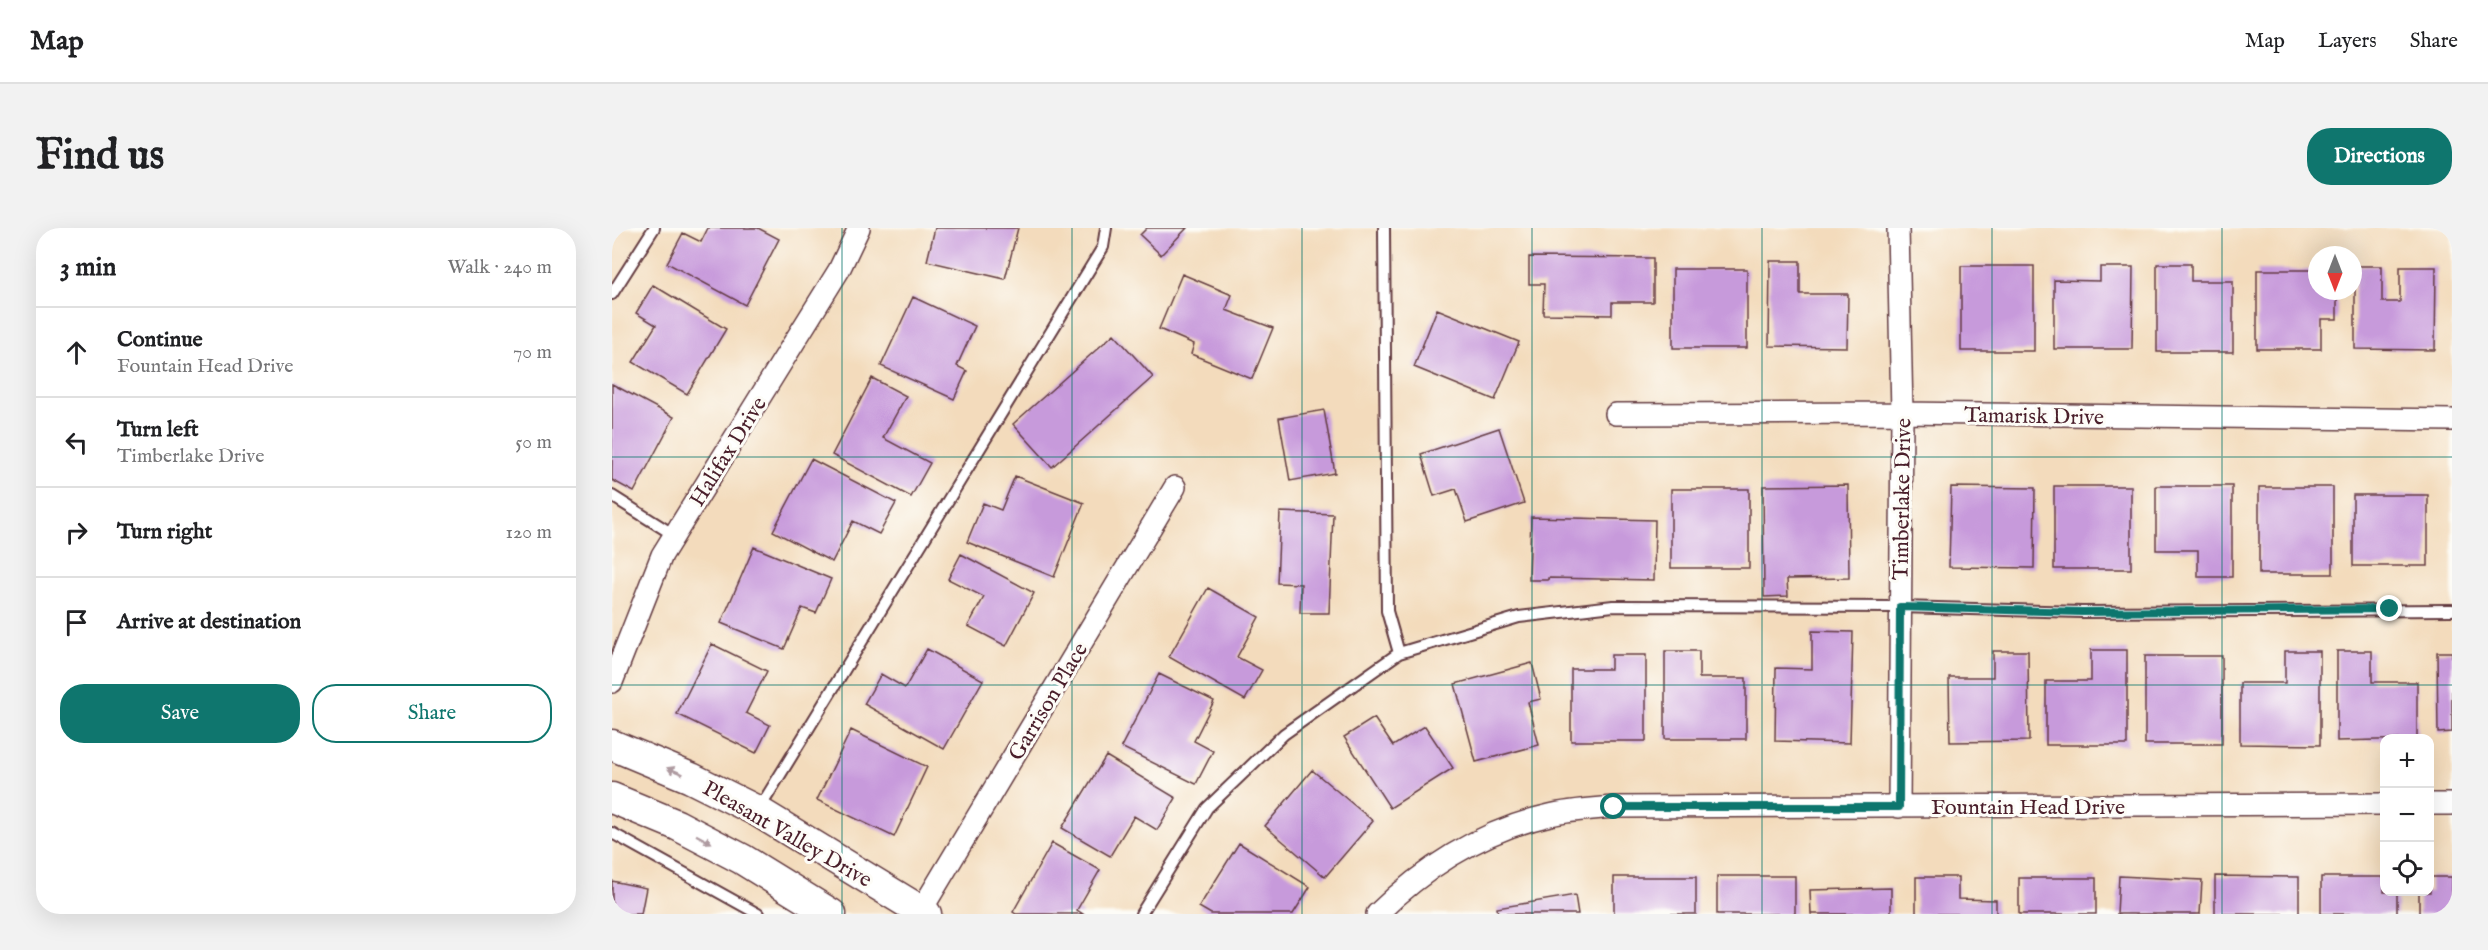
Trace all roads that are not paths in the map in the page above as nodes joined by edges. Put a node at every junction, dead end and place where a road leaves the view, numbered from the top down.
1 (654, 228) edge
2 (859, 228) edge
3 (1106, 228) edge
4 (1384, 228) edge
5 (1898, 228) edge
6 (612, 294) edge
7 (1902, 413) junction
8 (1616, 414) dead end
9 (2452, 420) edge
10 (1175, 488) dead end
11 (612, 496) edge
12 (675, 535) junction
13 (1900, 607) junction
14 (2452, 610) edge
15 (1399, 653) junction
16 (612, 682) edge
17 (612, 745) edge
18 (612, 798) edge
19 (2380, 804) edge
20 (2434, 804) edge
21 (2452, 804) edge
22 (1899, 807) junction
23 (758, 811) junction
24 (612, 832) edge
25 (922, 913) edge
26 (758, 914) edge
27 (831, 914) edge
28 (1142, 914) edge
29 (1377, 914) edge

1 - 6 lane
2 - 12 street, Halifax Drive
3 - 23 lane
4 - 15 lane
5 - 7 street, Timberlake Drive
7 - 8 street, Tamarisk Drive
7 - 9 street, Tamarisk Drive
7 - 13 street, Timberlake Drive
10 - 25 street, Garrison Place
11 - 12 lane
12 - 16 street, Halifax Drive
13 - 14 lane
13 - 15 lane
13 - 22 street, Timberlake Drive
15 - 28 lane
23 -> 17 street, Pleasant Valley Drive
18 -> 27 street, Pleasant Valley Drive
19 - 22 street, Fountain Head Drive
20 - 21 street
22 - 29 street, Fountain Head Drive
23 - 25 street, Pleasant Valley Drive
24 - 26 lane

